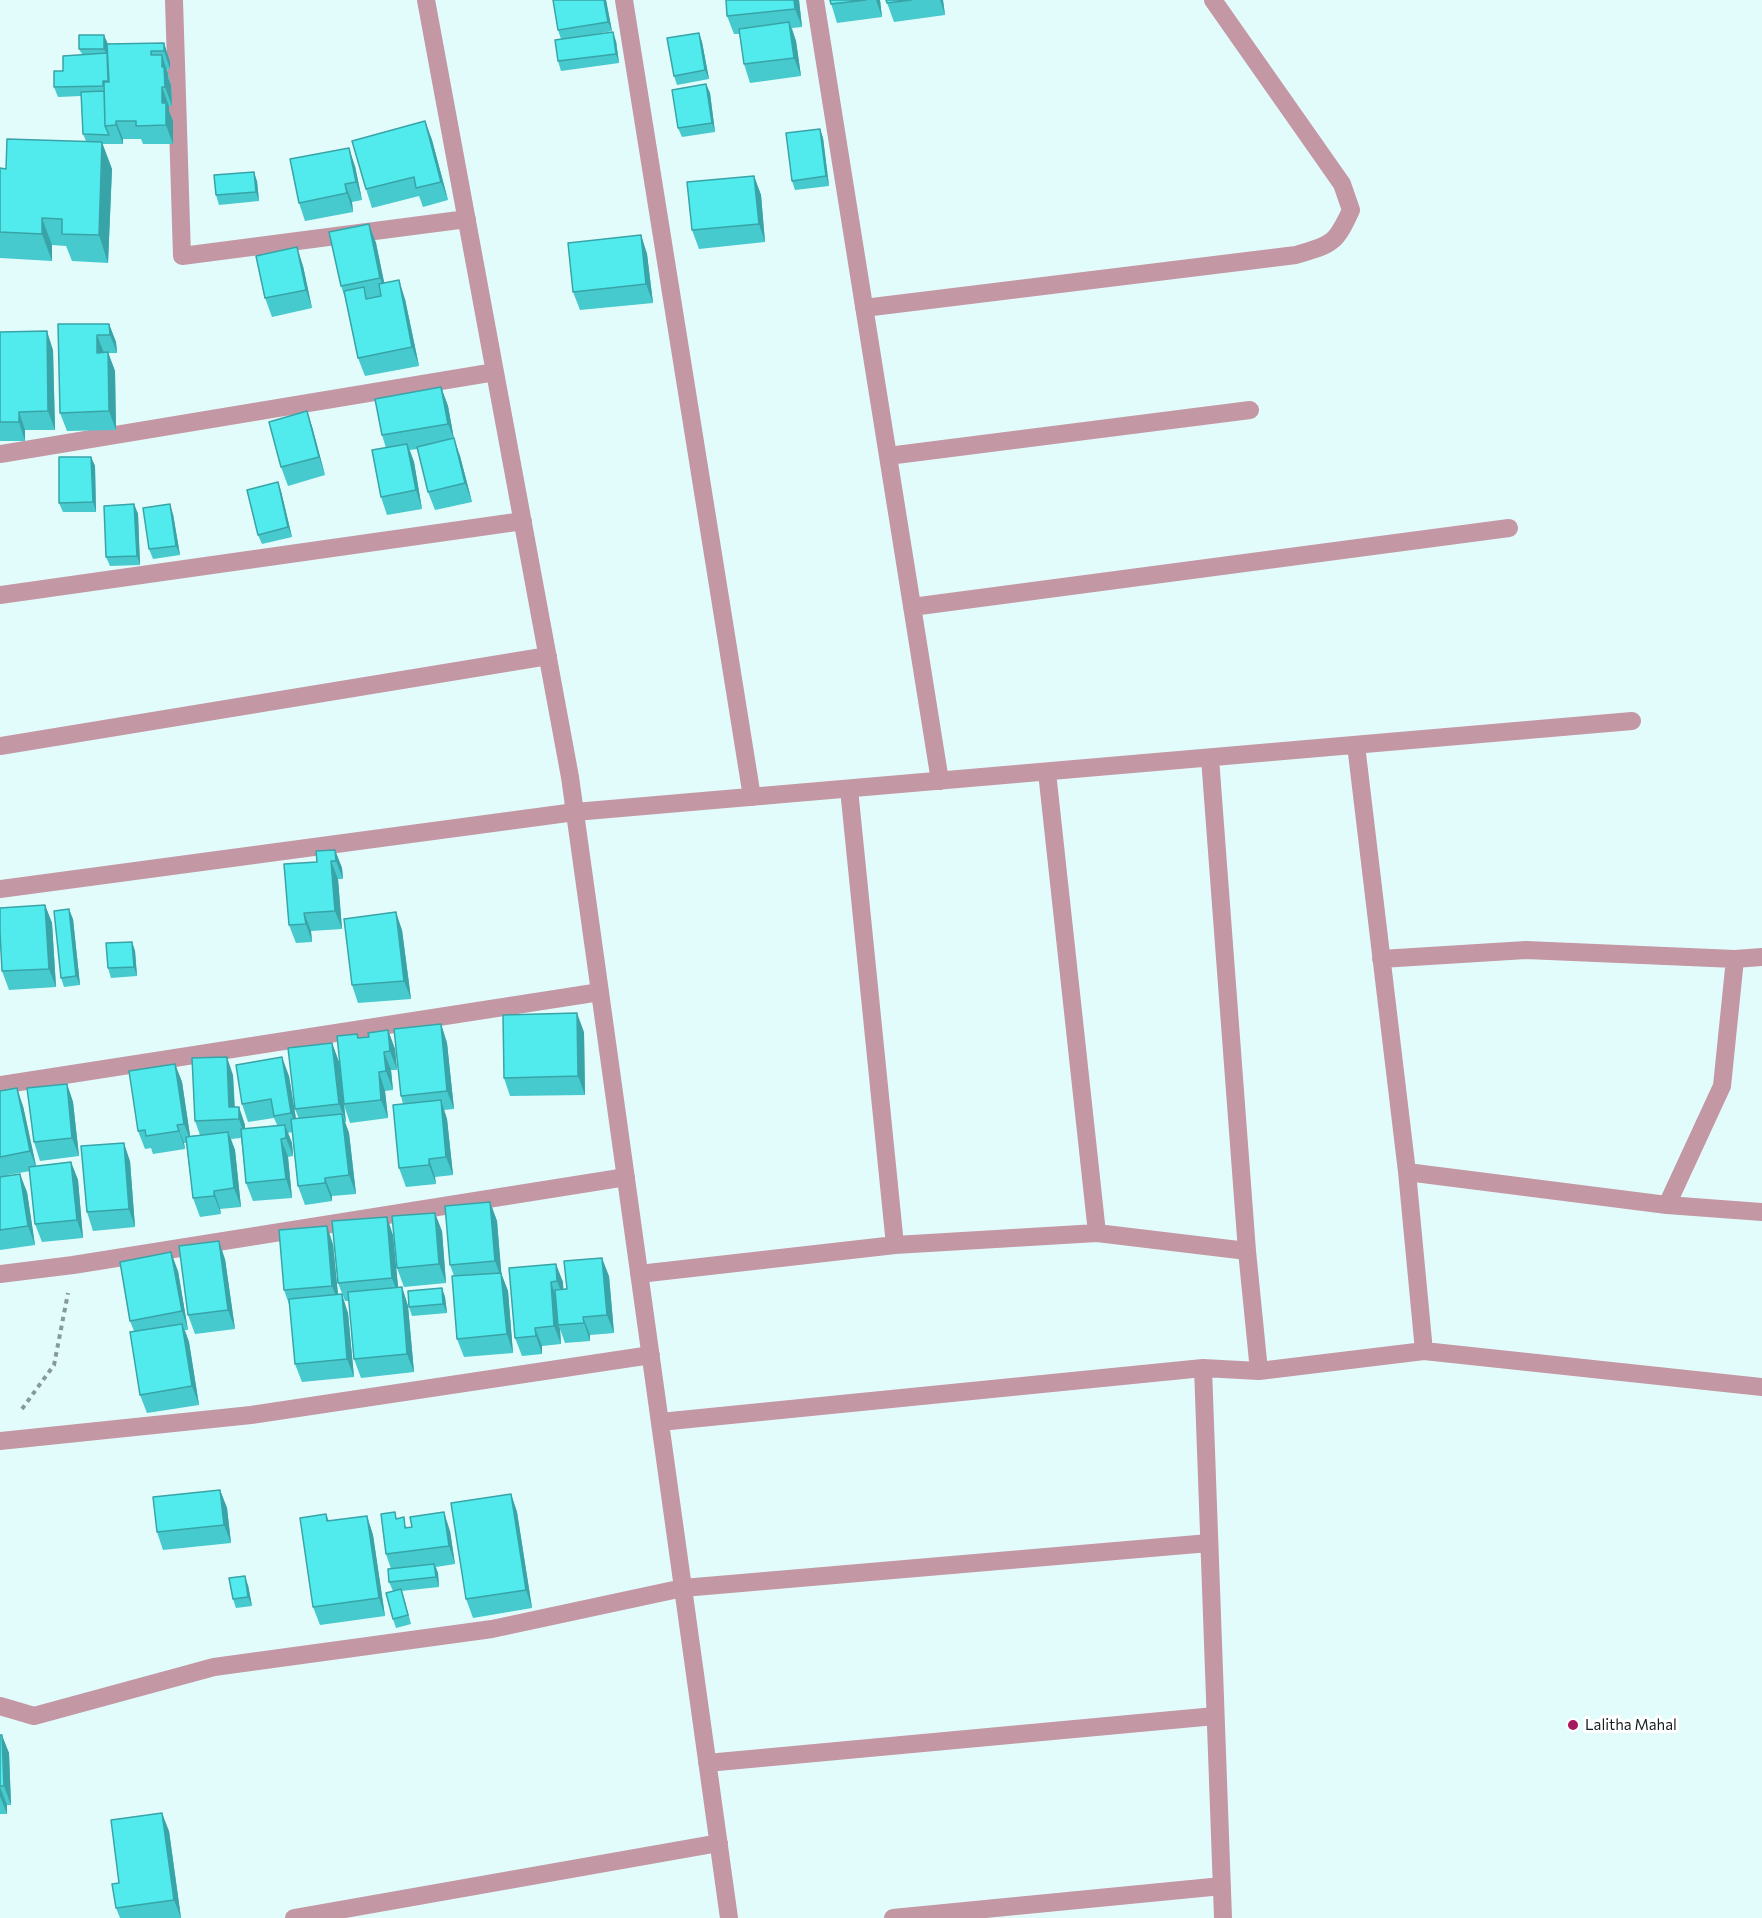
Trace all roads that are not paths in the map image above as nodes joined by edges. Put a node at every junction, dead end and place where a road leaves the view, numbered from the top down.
1 (174, 0) edge
2 (426, 0) edge
3 (624, 0) edge
4 (815, 0) edge
5 (1214, 0) edge
6 (467, 219) junction
7 (864, 308) junction
8 (495, 372) junction
9 (1250, 410) dead end
10 (0, 454) edge
11 (888, 456) junction
12 (523, 521) junction
13 (1509, 528) dead end
14 (0, 595) edge
15 (912, 607) junction
16 (548, 656) junction
17 (1632, 722) dead end
18 (1356, 745) junction
19 (0, 746) edge
20 (1210, 758) junction
21 (1047, 772) junction
22 (940, 781) junction
23 (849, 789) junction
24 (752, 797) junction
25 (575, 812) junction
26 (0, 889) edge
27 (1762, 957) edge
28 (1381, 959) junction
29 (1735, 959) junction
30 (600, 992) junction
31 (0, 1085) edge
32 (1407, 1172) junction
33 (626, 1177) junction
34 (1667, 1205) junction
35 (1762, 1212) edge
36 (1097, 1233) junction
37 (895, 1245) junction
38 (1247, 1251) junction
39 (0, 1274) edge
40 (639, 1274) junction
41 (1424, 1352) junction
42 (651, 1355) junction
43 (1203, 1368) junction
44 (1259, 1371) junction
45 (1762, 1387) edge
46 (660, 1422) junction
47 (0, 1442) edge
48 (1209, 1543) junction
49 (683, 1588) junction
50 (0, 1706) edge
51 (1215, 1716) junction
52 (707, 1763) junction
53 (718, 1844) junction
54 (1222, 1886) junction
55 (294, 1918) edge
56 (729, 1918) edge
57 (893, 1918) edge
58 (1223, 1918) edge

1 - 6 street
2 - 6 street
3 - 24 street
4 - 7 street
5 - 7 street
6 - 8 street
7 - 11 street
8 - 10 street
8 - 12 street
9 - 11 street
11 - 15 street
12 - 14 street
12 - 16 street
13 - 15 street
15 - 22 street
16 - 19 street
16 - 25 street
17 - 18 street
18 - 20 street
18 - 28 street
20 - 21 street
20 - 38 street
21 - 22 street
21 - 36 street
22 - 23 street
23 - 24 street
23 - 37 street
24 - 25 street
25 - 26 street
25 - 30 street
27 - 29 street
28 - 29 street
28 - 32 street
29 - 34 street
30 - 31 street
30 - 33 street
32 - 34 street
32 - 41 street
33 - 39 street
33 - 40 street
34 - 35 street
36 - 37 street
36 - 38 street
37 - 40 street
38 - 44 street
40 - 42 street
41 - 44 street
41 - 45 street
42 - 46 street
42 - 47 street
43 - 44 street
43 - 46 street
43 - 48 street
46 - 49 street
48 - 49 street
48 - 51 street
49 - 50 street
49 - 52 street
51 - 52 street
51 - 54 street
52 - 53 street
53 - 55 street
53 - 56 street
54 - 57 street
54 - 58 street

